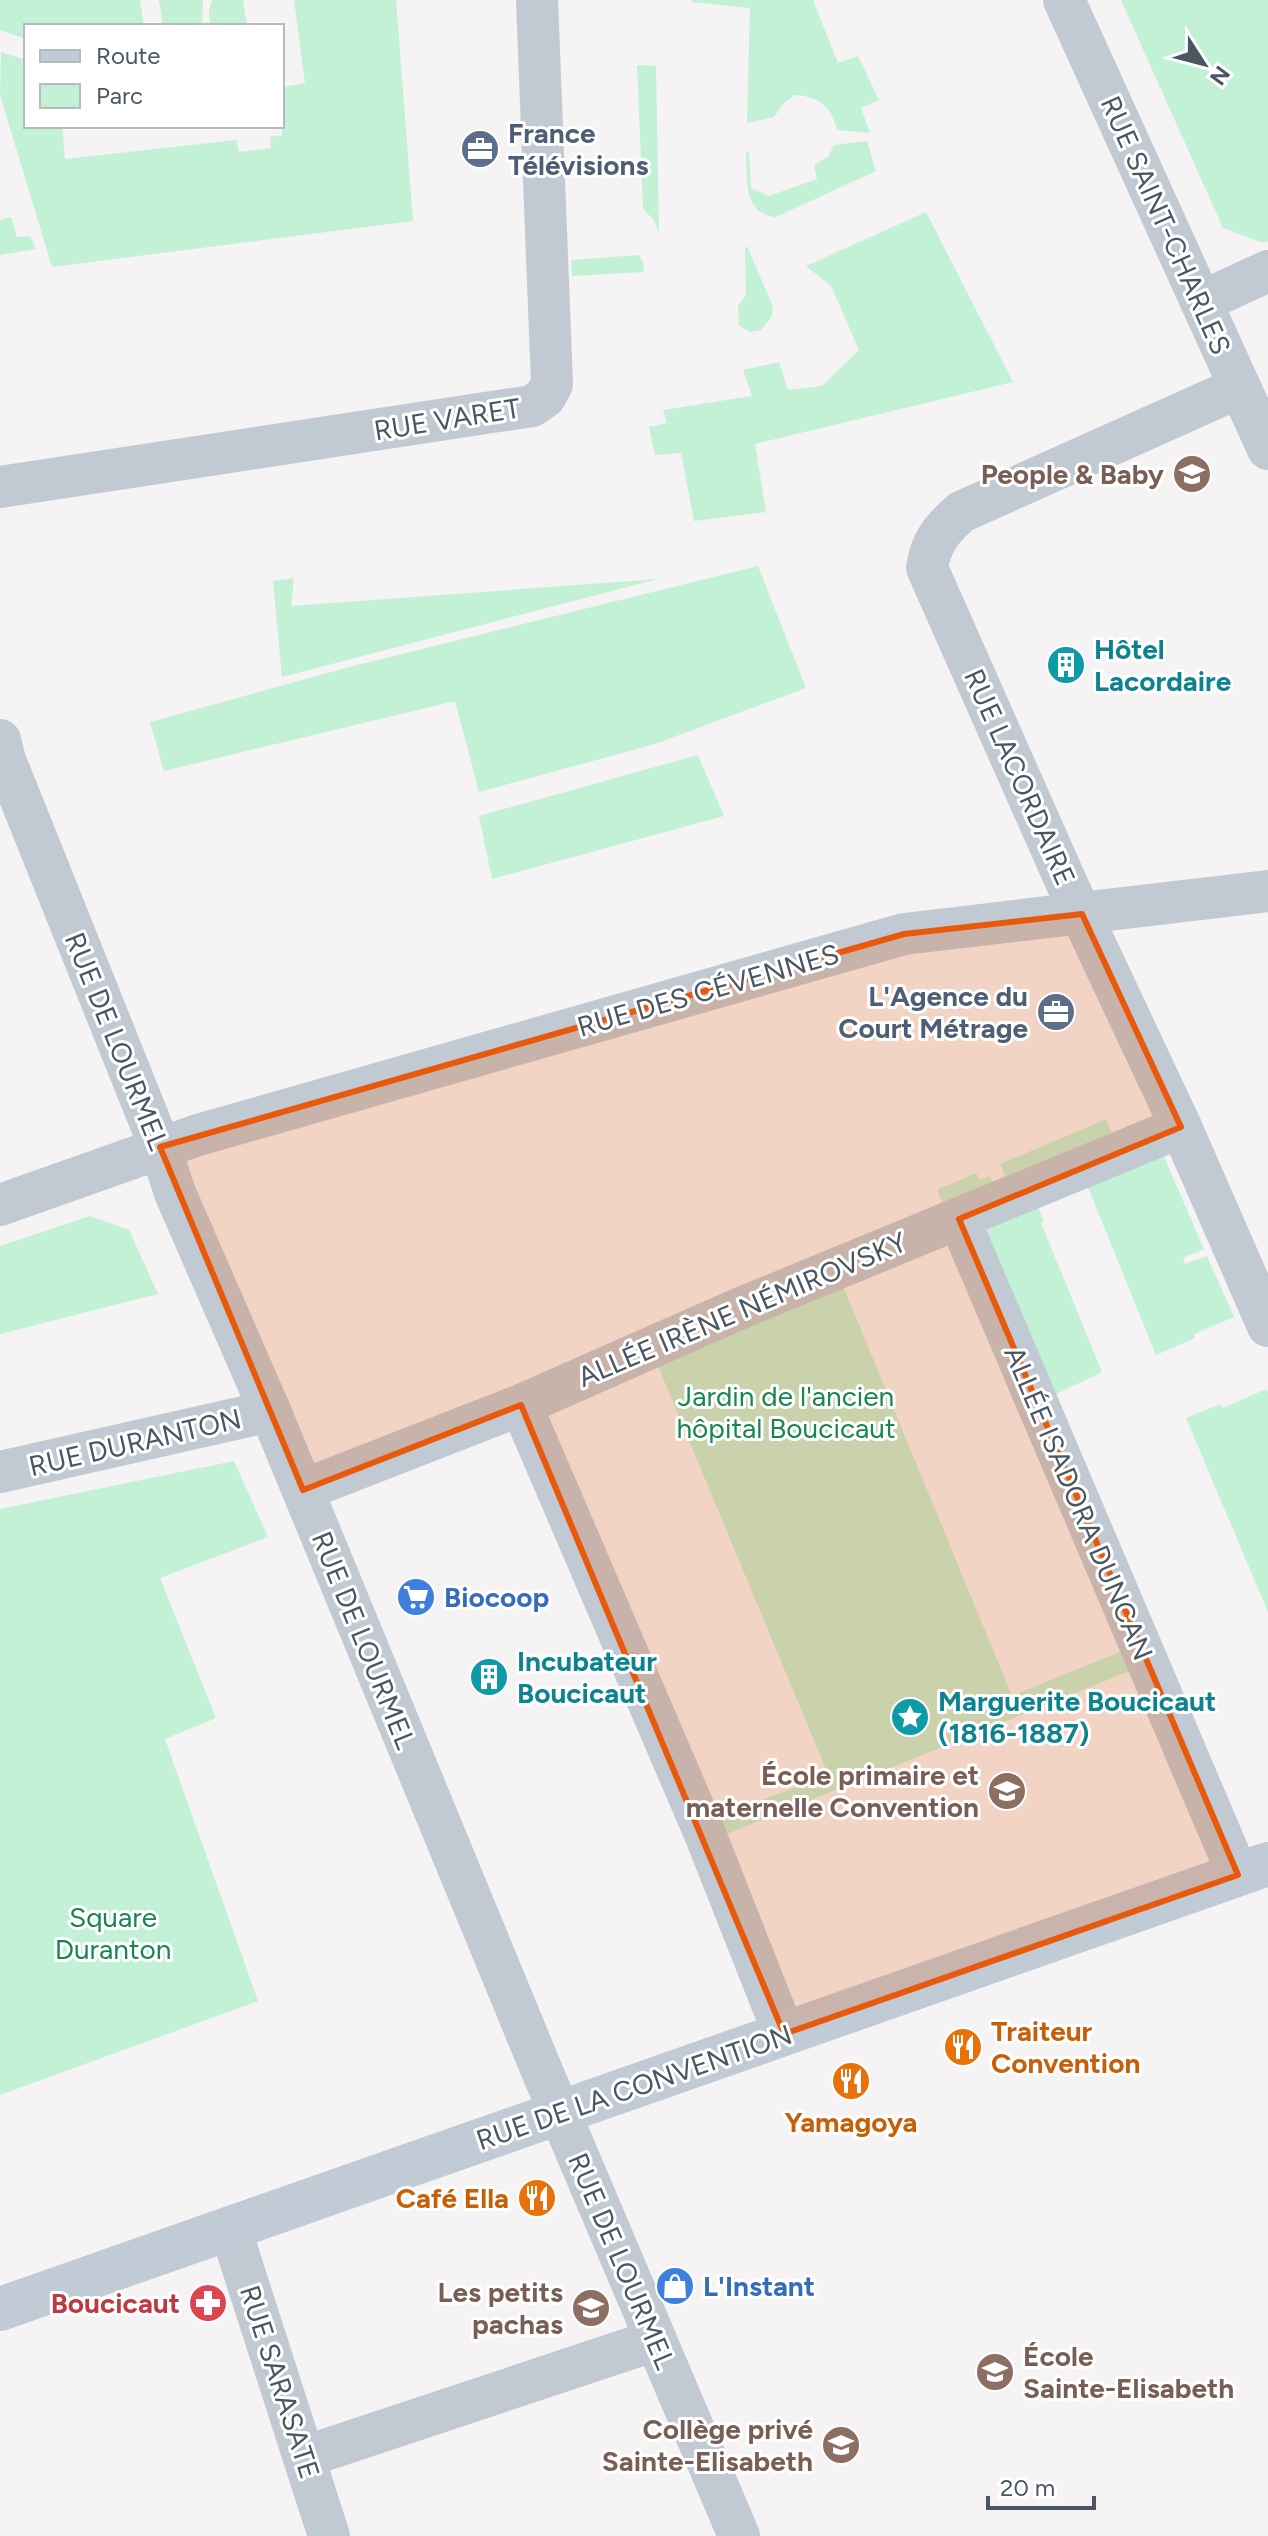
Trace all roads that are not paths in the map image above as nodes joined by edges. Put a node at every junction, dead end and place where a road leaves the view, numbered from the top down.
1 (537, 0) edge
2 (1064, 0) edge
3 (1268, 271) edge
4 (1201, 302) junction
5 (1240, 387) junction
6 (1268, 449) edge
7 (0, 487) edge
8 (0, 740) edge
9 (1268, 891) edge
10 (1082, 914) junction
11 (1181, 1127) junction
12 (160, 1147) junction
13 (0, 1205) edge
14 (959, 1219) junction
15 (1268, 1326) edge
16 (521, 1405) junction
17 (270, 1411) junction
18 (0, 1472) edge
19 (303, 1490) junction
20 (1253, 1870) edge
21 (784, 2034) junction
22 (559, 2113) junction
23 (230, 2228) junction
24 (0, 2309) edge
25 (656, 2340) junction
26 (304, 2457) junction
27 (329, 2536) edge
28 (739, 2536) edge

1 - 7 street, RUE VARET
2 - 4 street, RUE SAINT-CHARLES
3 - 4 street
4 - 5 street, RUE SAINT-CHARLES
5 - 6 street, RUE SAINT-CHARLES
5 - 10 street, RUE LACORDAIRE
8 - 12 street, RUE DE LOURMEL
9 - 10 street, RUE DES CÉVENNES
10 - 11 street, RUE LACORDAIRE
10 - 12 street, RUE DES CÉVENNES
11 - 14 street, ALLÉE IRÈNE NÉMIROVSKY
11 - 15 street, RUE LACORDAIRE
12 - 13 street, RUE DES CÉVENNES
12 - 17 street, RUE DE LOURMEL
14 - 16 street, ALLÉE IRÈNE NÉMIROVSKY
14 - 20 street, ALLÉE ISADORA DUNCAN
16 - 19 street, ALLÉE IRÈNE NÉMIROVSKY
16 - 21 street
17 - 18 street, RUE DURANTON
17 - 19 street, RUE DE LOURMEL
19 - 22 street, RUE DE LOURMEL
20 - 21 main road, RUE DE LA CONVENTION
21 - 22 main road, RUE DE LA CONVENTION
22 - 23 main road, RUE DE LA CONVENTION
22 - 25 street, RUE DE LOURMEL
23 - 24 main road, RUE DE LA CONVENTION
23 - 26 street, RUE SARASATE
25 - 26 street
25 - 28 street, RUE DE LOURMEL
26 - 27 street, RUE SARASATE

